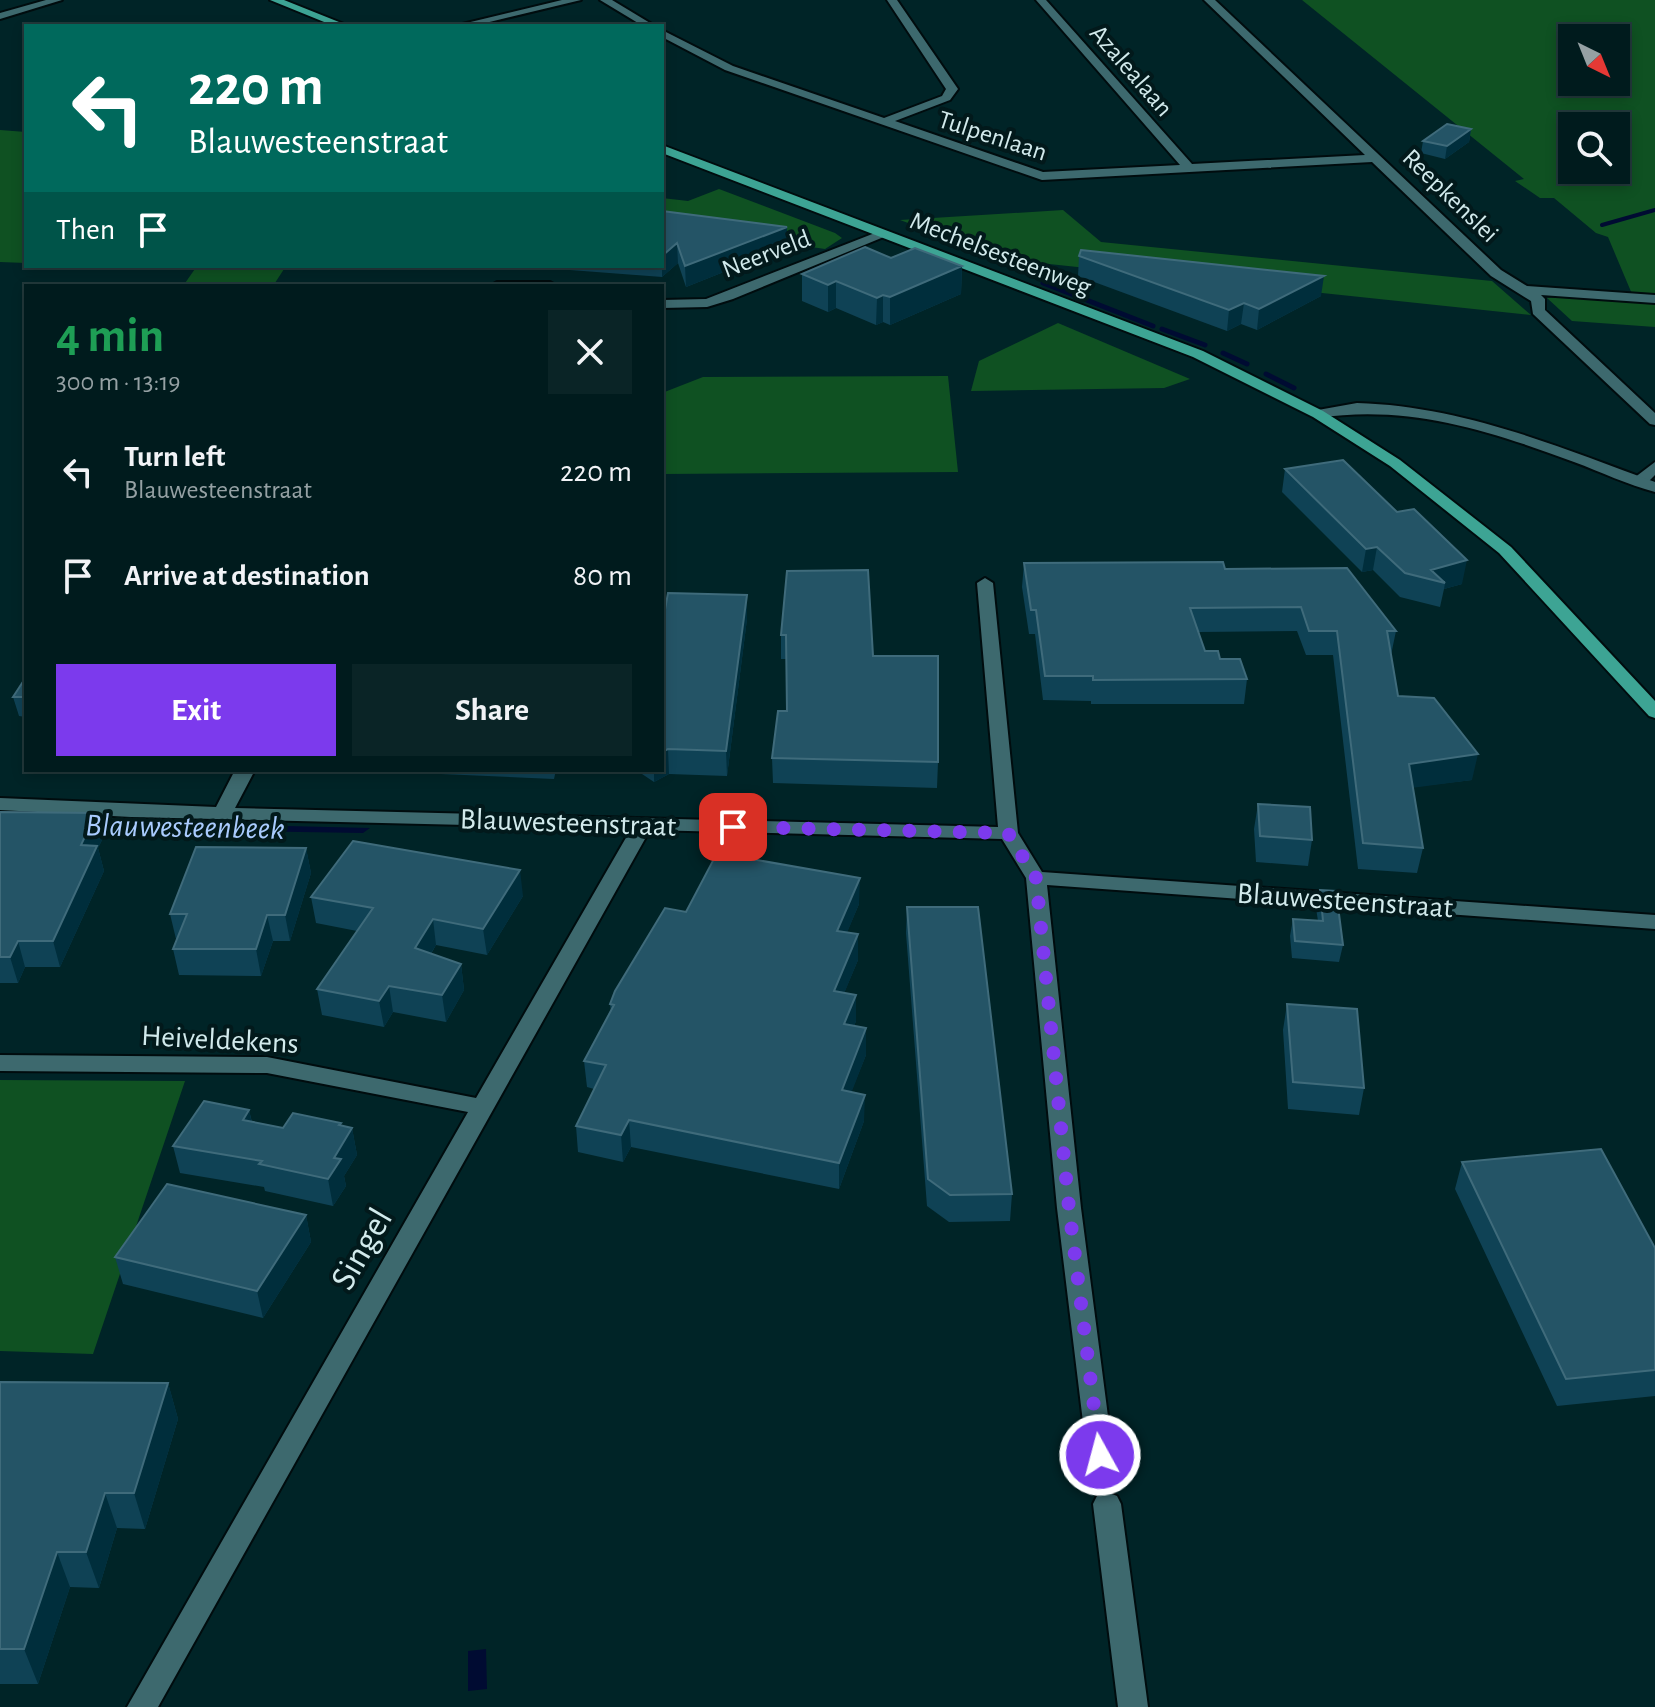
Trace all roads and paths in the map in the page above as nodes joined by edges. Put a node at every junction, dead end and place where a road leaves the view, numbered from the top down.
1 (57, 0) edge
2 (275, 0) edge
3 (523, 0) edge
4 (576, 0) edge
5 (605, 0) edge
6 (892, 0) edge
7 (1041, 0) edge
8 (1209, 0) edge
9 (538, 7) junction
10 (0, 16) edge
11 (339, 24) edge
12 (467, 24) edge
13 (647, 24) edge
14 (664, 34) edge
15 (883, 122) junction
16 (664, 150) edge
17 (1378, 158) junction
18 (1190, 169) junction
19 (885, 234) junction
20 (1528, 290) junction
21 (1655, 299) edge
22 (664, 304) edge
23 (1652, 415) edge
24 (1325, 418) junction
25 (1655, 467) edge
26 (1647, 484) edge
27 (985, 583) dead end
28 (1655, 712) edge
29 (244, 772) edge
30 (0, 804) edge
31 (223, 813) junction
32 (643, 825) junction
33 (1008, 833) junction
34 (1036, 878) junction
35 (1655, 922) edge
36 (0, 1063) edge
37 (482, 1107) junction
38 (1100, 1455) dead end
39 (1107, 1504) dead end
40 (142, 1707) edge
41 (1133, 1707) edge

1 - 10 street
2 - 11 main road
3 - 9 street
4 - 9 street
5 - 13 street
6 - 15 street
7 - 18 street, Azalealaan
8 - 17 street, Reepkenslei
9 - 12 street
14 - 15 street, Tulpenlaan
15 - 18 street, Tulpenlaan
16 - 19 main road, Mechelsesteenweg
17 - 18 street, Tulpenlaan
17 - 20 street, Reepkenslei
19 - 22 street, Neerveld
19 - 24 main road, Mechelsesteenweg
20 - 21 street
20 - 23 street, Reepkenslei
24 - 26 street
24 - 28 main road, Mechelsesteenweg
25 - 26 street
27 - 33 street
29 - 31 street
30 - 31 street, Blauwesteenstraat
31 - 32 street, Blauwesteenstraat
32 - 33 street, Blauwesteenstraat
32 - 37 street, Singel
33 - 34 street
34 - 35 street, Blauwesteenstraat
34 - 38 street
36 - 37 street, Heiveldekens
37 - 40 street, Singel
39 - 41 street

